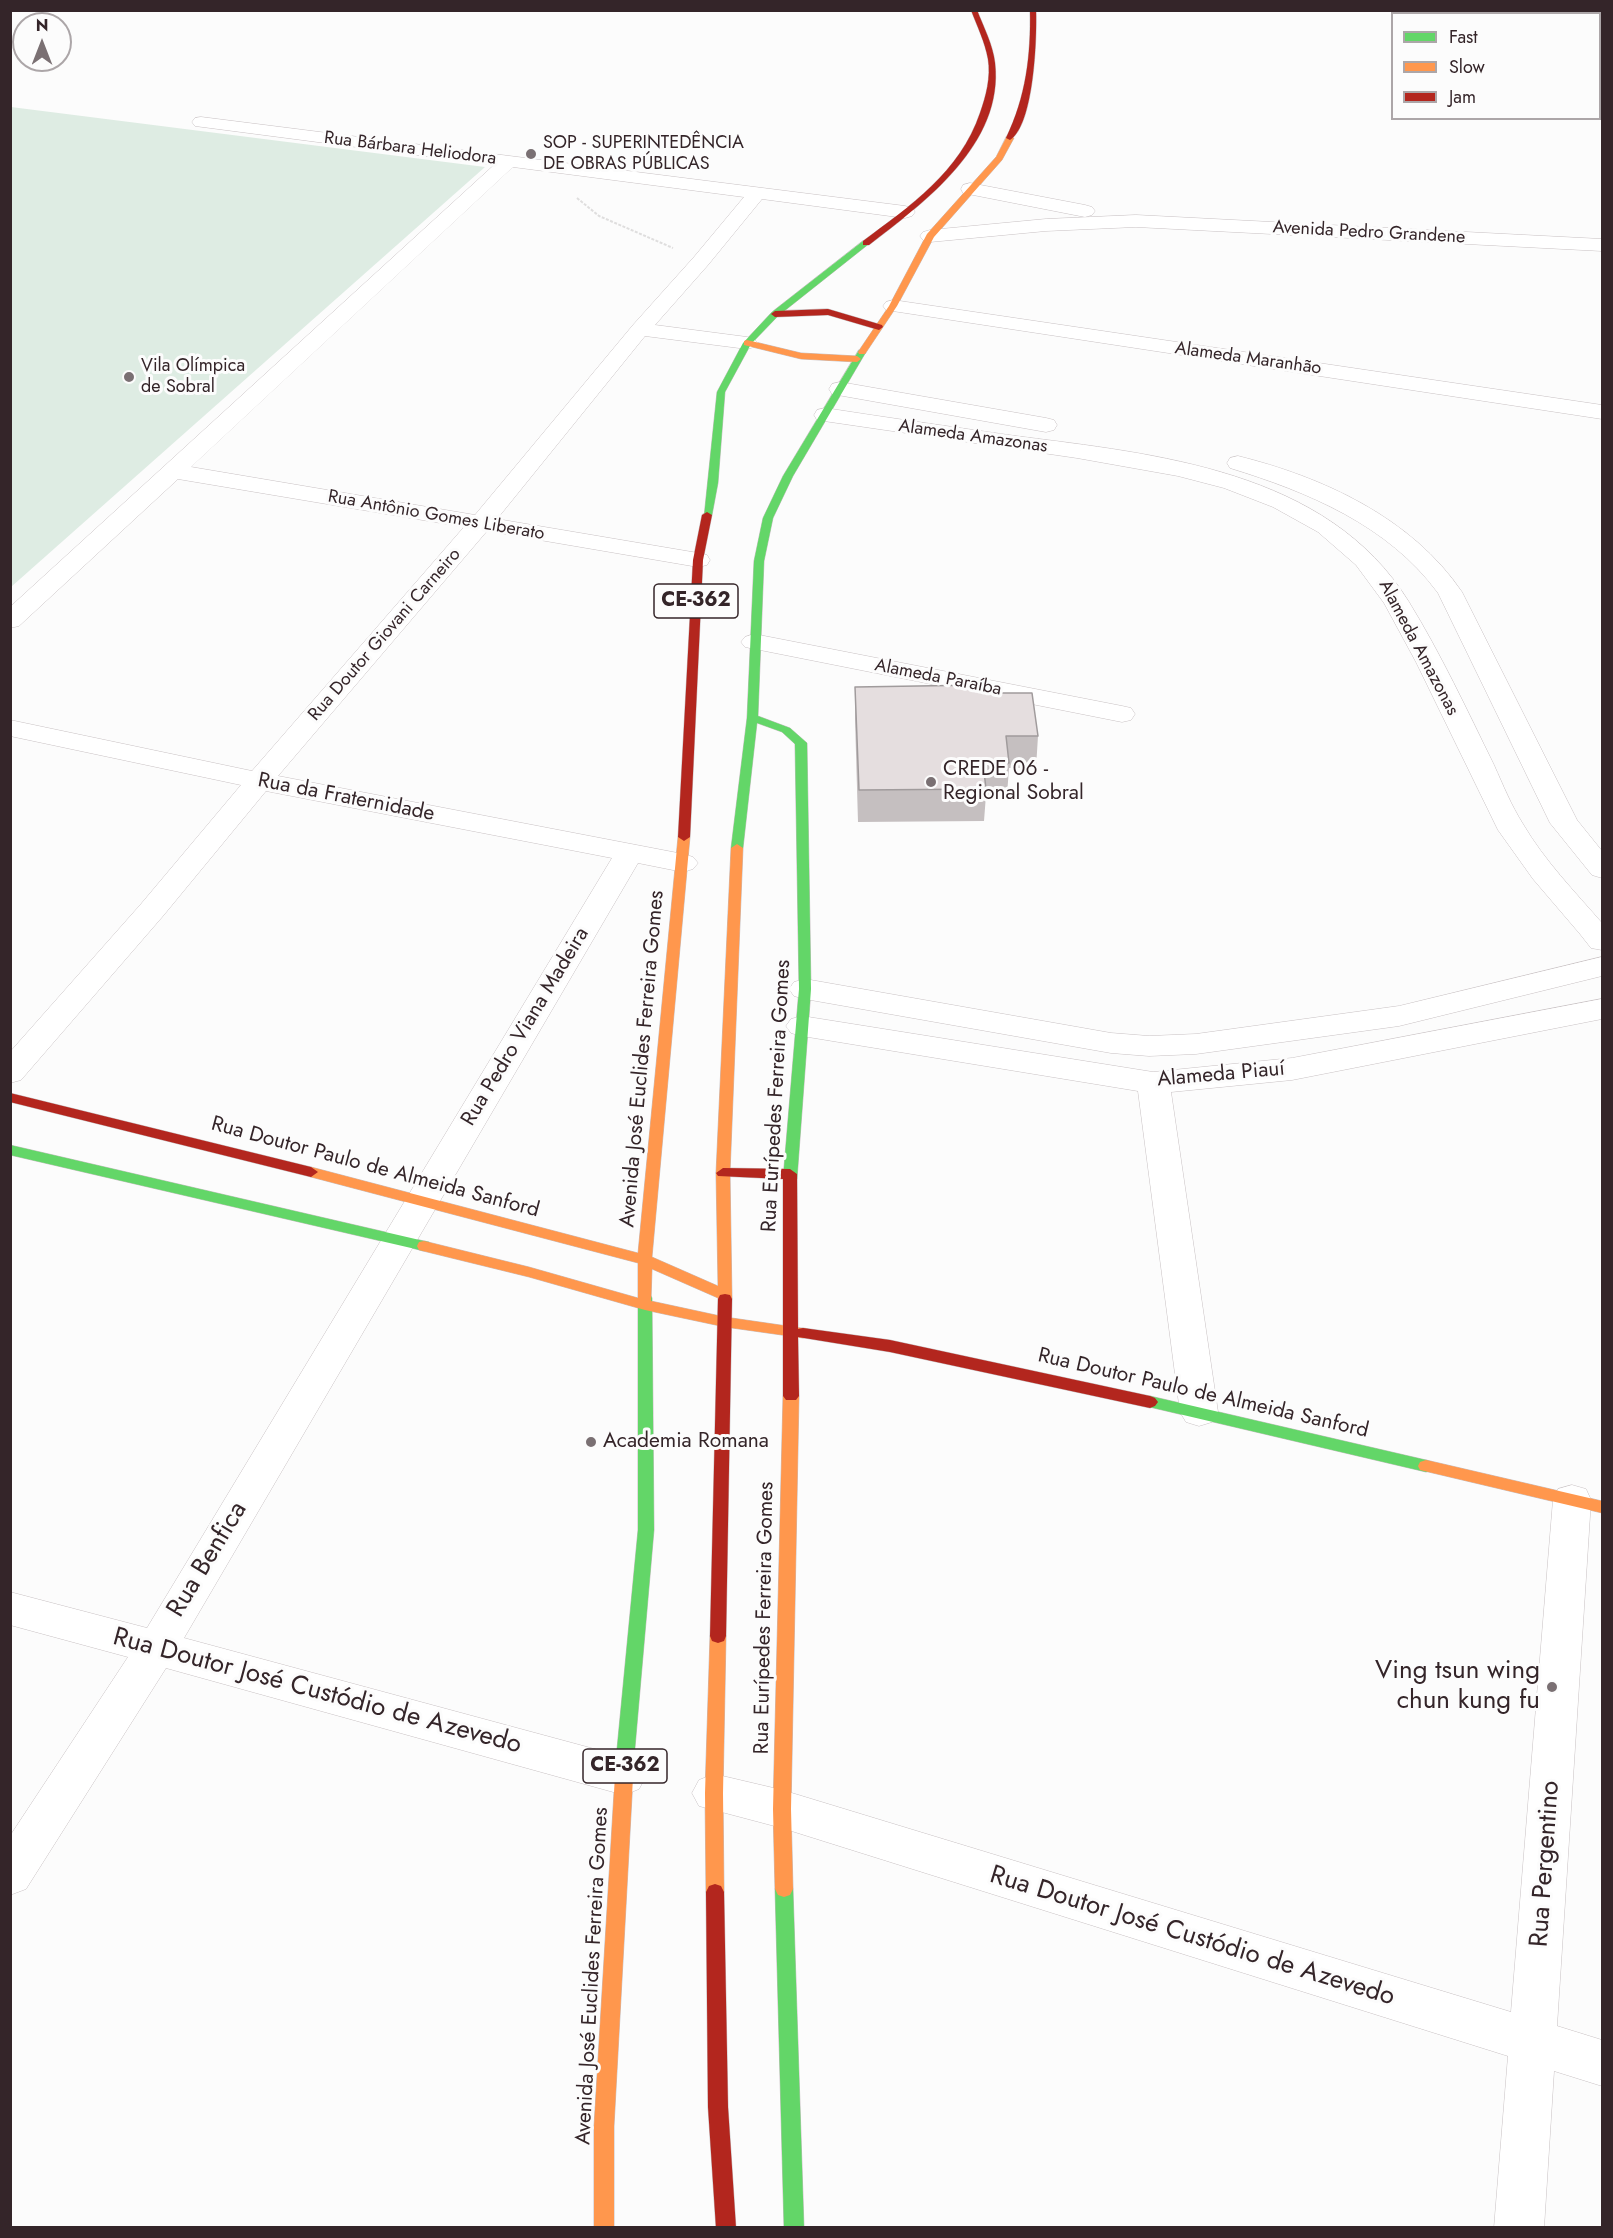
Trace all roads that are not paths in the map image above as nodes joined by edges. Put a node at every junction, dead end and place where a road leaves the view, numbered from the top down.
1 (974, 10) edge
2 (1034, 10) edge
3 (201, 122) dead end
4 (508, 162) junction
5 (970, 189) junction
6 (756, 194) junction
7 (905, 212) junction
8 (1137, 221) junction
9 (930, 236) junction
10 (1602, 246) edge
11 (893, 306) junction
12 (775, 314) junction
13 (879, 327) junction
14 (640, 329) junction
15 (747, 343) junction
16 (857, 359) junction
17 (840, 389) junction
18 (1602, 412) edge
19 (825, 415) junction
20 (1208, 454) junction
21 (1178, 469) junction
22 (174, 471) junction
23 (1322, 495) junction
24 (1289, 506) junction
25 (481, 523) junction
26 (698, 560) junction
27 (10, 621) edge
28 (754, 642) junction
29 (1455, 659) junction
30 (1122, 714) dead end
31 (752, 718) junction
32 (10, 728) edge
33 (259, 781) junction
34 (629, 854) junction
35 (683, 863) junction
36 (1602, 868) edge
37 (1602, 941) edge
38 (1602, 968) edge
39 (805, 989) junction
40 (1602, 1009) edge
41 (802, 1026) junction
42 (10, 1073) edge
43 (1153, 1083) junction
44 (10, 1097) edge
45 (10, 1150) edge
46 (723, 1173) junction
47 (790, 1174) junction
48 (424, 1200) junction
49 (397, 1240) junction
50 (645, 1260) junction
51 (725, 1295) junction
52 (645, 1305) junction
53 (725, 1322) junction
54 (792, 1333) junction
55 (1199, 1412) junction
56 (1587, 1503) edge
57 (10, 1608) edge
58 (156, 1648) junction
59 (624, 1776) junction
60 (714, 1793) junction
61 (782, 1809) junction
62 (10, 1875) edge
63 (1533, 2043) junction
64 (1602, 2063) edge
65 (604, 2228) edge
66 (726, 2228) edge
67 (794, 2228) edge
68 (1520, 2228) edge

1 - 7 main road, Avenida José Euclides Ferreira Gomes / CE-362
2 - 5 main road, CE-362
3 - 4 street, Rua Bárbara Heliodora
4 - 6 street, Rua Bárbara Heliodora
4 - 22 street
5 - 8 street, Avenida Pedro Grandene
5 - 9 main road, CE-362
6 - 7 street, Rua Bárbara Heliodora
6 - 14 street, Rua Doutor Giovani Carneiro
7 - 12 main road, Avenida José Euclides Ferreira Gomes / CE-362
8 - 9 street, Avenida Pedro Grandene
8 - 10 street, Avenida Pedro Grandene
9 - 11 main road, CE-362
11 - 13 main road, CE-362
11 - 18 street, Alameda Maranhão
12 - 13 main road
12 - 15 main road, Avenida José Euclides Ferreira Gomes / CE-362
13 - 16 main road, CE-362
14 - 15 street
14 - 25 street, Rua Doutor Giovani Carneiro
15 - 16 main road
15 - 26 main road, Avenida José Euclides Ferreira Gomes / CE-362
16 - 17 main road, CE-362
17 - 19 main road, CE-362
17 - 20 street, Alameda Amazonas
19 - 21 street, Alameda Amazonas
19 - 28 main road, CE-362
20 - 21 street
20 - 23 street, Alameda Amazonas
21 - 24 street, Alameda Amazonas
22 - 25 street, Rua Antônio Gomes Liberato
22 - 27 street
23 - 24 street
23 - 29 street, Alameda Amazonas
24 - 29 street, Alameda Amazonas
25 - 26 street, Rua Antônio Gomes Liberato
25 - 33 street, Rua Doutor Giovani Carneiro
26 - 35 main road, Avenida José Euclides Ferreira Gomes / CE-362
28 - 30 street, Alameda Paraíba
28 - 31 main road, CE-362
29 - 36 street, Alameda Amazonas
29 - 37 street, Alameda Amazonas
31 - 39 main road, Rua Eurípedes Ferreira Gomes
31 - 46 main road, CE-362
32 - 33 street, Rua da Fraternidade
33 - 34 street, Rua da Fraternidade
33 - 42 street, Rua Doutor Giovani Carneiro
34 - 35 street, Rua da Fraternidade
34 - 48 street, Rua Pedro Viana Madeira
35 - 50 main road, Avenida José Euclides Ferreira Gomes / CE-362
38 - 39 street, Alameda Piauí
39 - 41 main road, Rua Eurípedes Ferreira Gomes
40 - 43 street, Alameda Piauí
41 - 43 street, Alameda Piauí
41 - 47 main road, Rua Eurípedes Ferreira Gomes
43 - 55 street
44 - 48 main road, Rua Doutor Paulo de Almeida Sanford
45 - 49 main road
46 - 47 main road
46 - 51 main road, CE-362
47 - 54 main road, Rua Eurípedes Ferreira Gomes
48 - 49 street, Rua Pedro Viana Madeira
48 - 50 main road, Rua Doutor Paulo de Almeida Sanford
49 - 52 main road
49 - 58 street, Rua Benfica
50 - 51 main road, Rua Doutor Paulo de Almeida Sanford
50 - 52 main road, Avenida José Euclides Ferreira Gomes / CE-362
51 - 53 main road, CE-362
52 - 53 main road, Rua Doutor Paulo de Almeida Sanford
52 - 59 main road, Avenida José Euclides Ferreira Gomes / CE-362
53 - 54 main road, Rua Doutor Paulo de Almeida Sanford
53 - 60 main road, CE-362
54 - 55 main road, Rua Doutor Paulo de Almeida Sanford
54 - 61 main road, Rua Eurípedes Ferreira Gomes
55 - 56 main road, Rua Doutor Paulo de Almeida Sanford
56 - 63 street, Rua Pergentino
57 - 58 street, Rua Doutor José Custódio de Azevedo
58 - 59 street, Rua Doutor José Custódio de Azevedo
58 - 62 street, Rua Benfica
59 - 65 main road, Avenida José Euclides Ferreira Gomes / CE-362
60 - 61 street, Rua Doutor José Custódio de Azevedo
60 - 66 main road, CE-362
61 - 63 street, Rua Doutor José Custódio de Azevedo
61 - 67 main road, Rua Eurípedes Ferreira Gomes
63 - 64 street, Rua Doutor José Custódio de Azevedo
63 - 68 street, Rua Pergentino

